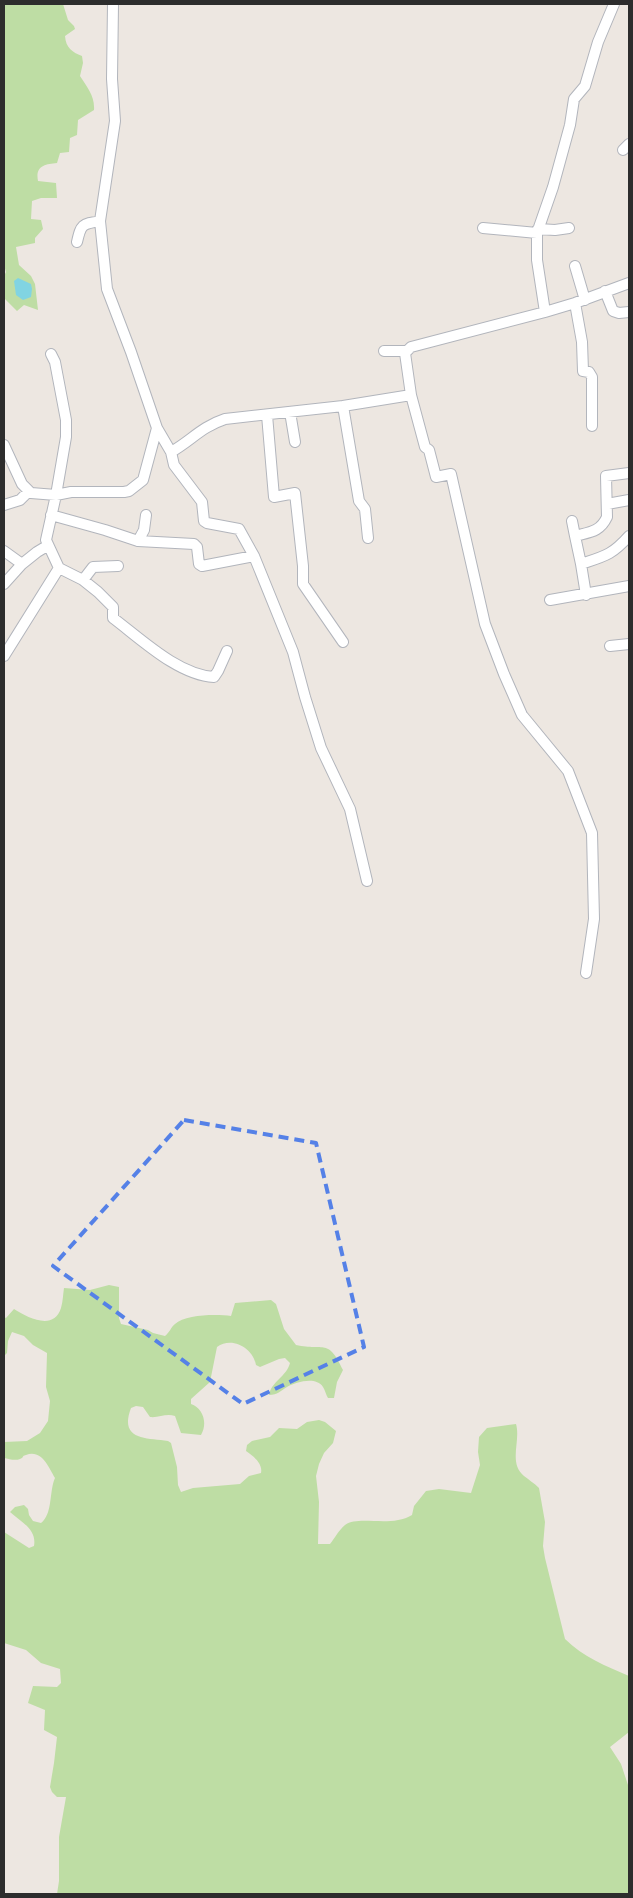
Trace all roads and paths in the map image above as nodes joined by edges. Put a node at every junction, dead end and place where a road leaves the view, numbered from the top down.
1 (113, 4) edge
2 (614, 4) edge
3 (100, 222) junction
4 (483, 228) dead end
5 (568, 228) dead end
6 (537, 231) junction
7 (77, 242) dead end
8 (575, 266) dead end
9 (629, 283) edge
10 (605, 292) junction
11 (580, 301) junction
12 (544, 312) junction
13 (629, 312) edge
14 (384, 351) dead end
15 (406, 351) junction
16 (51, 354) dead end
17 (411, 395) junction
18 (343, 406) junction
19 (290, 412) junction
20 (266, 415) junction
21 (592, 426) dead end
22 (157, 428) junction
23 (295, 442) dead end
24 (4, 445) edge
25 (171, 452) junction
26 (629, 473) edge
27 (29, 491) junction
28 (56, 495) junction
29 (629, 500) edge
30 (606, 504) junction
31 (4, 505) edge
32 (146, 515) dead end
33 (51, 516) junction
34 (572, 521) dead end
35 (575, 536) junction
36 (629, 536) edge
37 (368, 538) dead end
38 (138, 541) junction
39 (48, 546) junction
40 (4, 551) edge
41 (254, 556) junction
42 (22, 564) junction
43 (581, 564) junction
44 (118, 566) dead end
45 (59, 568) junction
46 (83, 580) junction
47 (4, 584) edge
48 (629, 586) edge
49 (586, 595) junction
50 (550, 600) dead end
51 (343, 642) dead end
52 (629, 644) edge
53 (610, 646) dead end
54 (5, 651) edge
55 (227, 651) dead end
56 (367, 881) dead end
57 (586, 973) dead end

1 - 3 street
2 - 6 street
3 - 7 street
3 - 22 street
4 - 6 street
5 - 6 street
6 - 12 street
8 - 11 street
9 - 10 street
10 - 11 street
10 - 13 street
11 - 12 street
11 - 21 street
12 - 15 street
14 - 15 street
15 - 17 street
16 - 28 street
17 - 18 street
17 - 57 street
18 - 19 street
18 - 37 street
19 - 20 street
19 - 23 street
20 - 25 street
20 - 51 street
22 - 25 street
22 - 28 street
24 - 27 street
25 - 41 street
26 - 30 street
27 - 28 street
27 - 31 street
28 - 33 street
29 - 30 street
30 - 35 street
32 - 38 street
33 - 38 street
33 - 39 street
34 - 35 street
35 - 43 street
36 - 43 street
38 - 41 street
39 - 42 street
39 - 45 street
40 - 42 street
41 - 56 street
42 - 47 street
43 - 49 street
44 - 46 street
45 - 46 street
45 - 54 street
46 - 55 street
48 - 49 street
49 - 50 street
52 - 53 street

